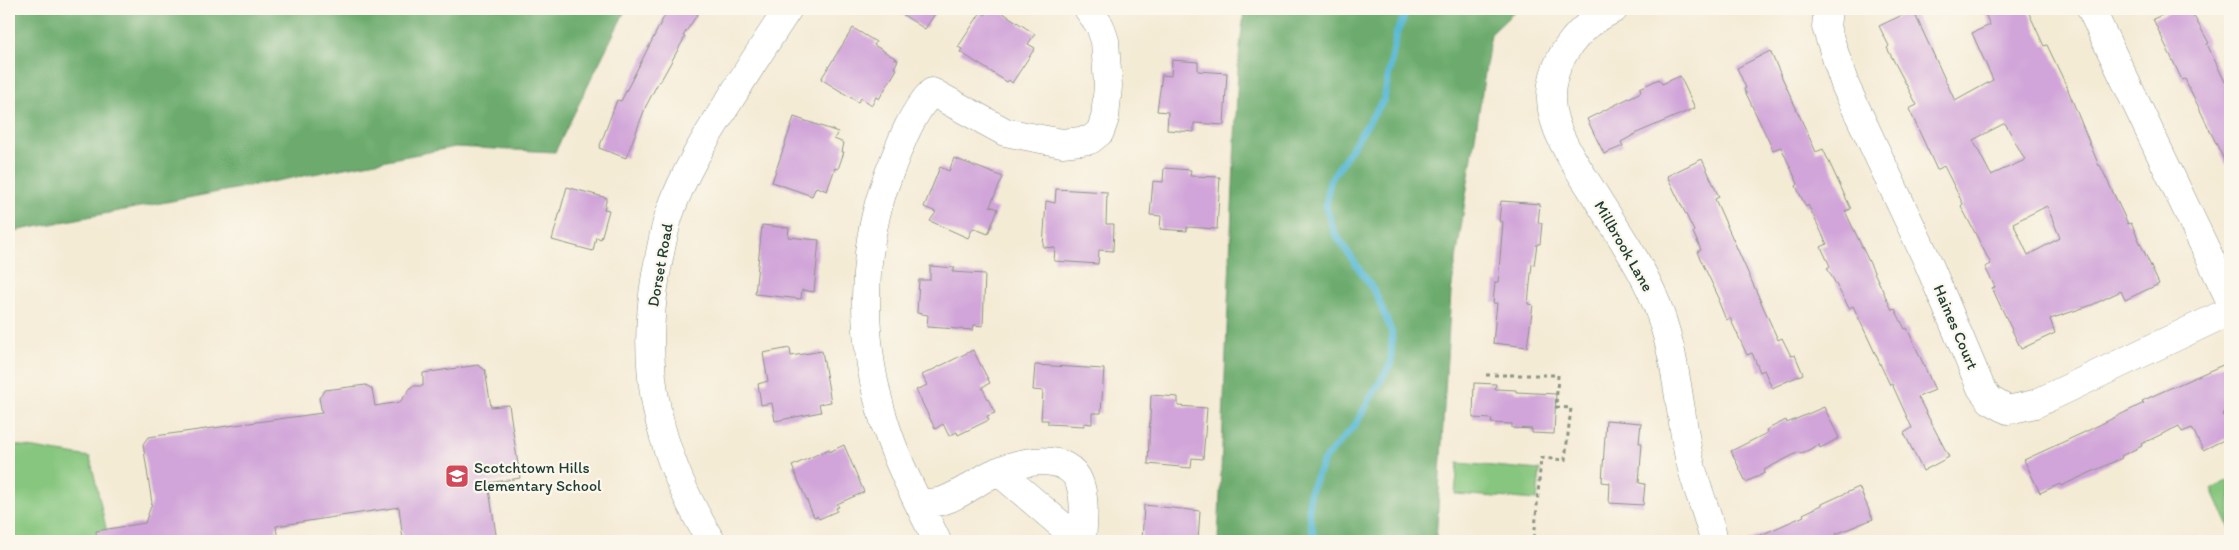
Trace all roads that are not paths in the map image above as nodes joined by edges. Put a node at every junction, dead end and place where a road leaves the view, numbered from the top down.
1 (788, 9) edge
2 (1088, 9) edge
3 (1614, 9) edge
4 (1828, 9) edge
5 (2091, 9) edge
6 (2230, 300) edge
7 (2230, 311) edge
8 (998, 472) junction
9 (919, 504) junction
10 (711, 541) edge
11 (937, 541) edge
12 (1081, 541) edge
13 (1714, 541) edge

1 - 10 street, Dorset Road
2 - 9 street
3 - 13 street, Millbrook Lane
4 - 7 street, Haines Court
5 - 6 street
8 - 9 street
8 - 12 street
8 - 12 street
9 - 11 street

